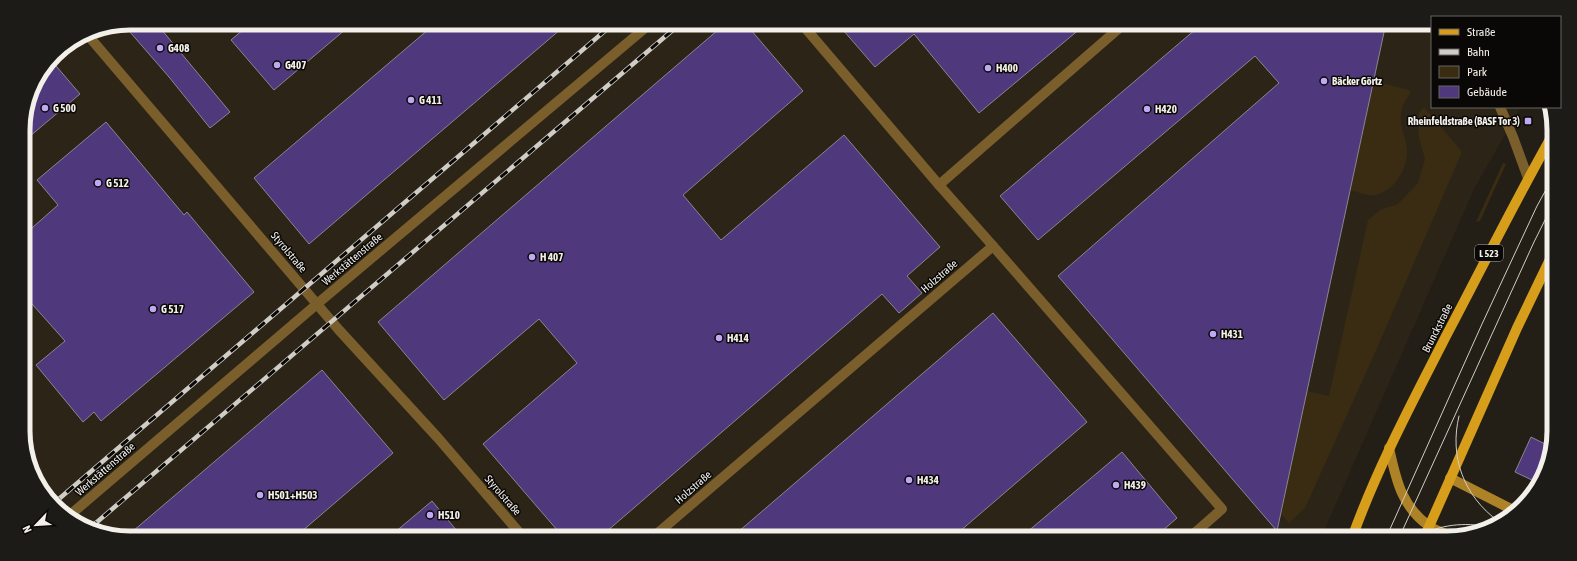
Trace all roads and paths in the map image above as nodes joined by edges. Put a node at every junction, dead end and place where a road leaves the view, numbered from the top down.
1 (643, 30) edge
2 (807, 30) edge
3 (1117, 30) edge
4 (91, 38) edge
5 (1500, 108) edge
6 (1547, 145) edge
7 (1528, 178) junction
8 (939, 185) junction
9 (993, 246) junction
10 (1547, 267) edge
11 (316, 304) junction
12 (1389, 448) junction
13 (1450, 478) junction
14 (1510, 508) edge
15 (73, 512) edge
16 (1429, 526) junction
17 (518, 531) edge
18 (660, 531) edge
19 (1197, 531) edge
20 (1355, 531) edge
21 (1427, 531) edge
22 (1441, 531) edge

1 - 11 street, Werkstättenstraße
2 - 8 street
3 - 8 street
4 - 11 street, Styrolstraße
5 - 7 street
6 - 7 main road, Brunckstraße / L 523
7 - 12 main road, Brunckstraße / L 523
8 - 9 street
9 - 18 street, Holzstraße
9 - 19 street
10 - 13 main road
11 - 15 street, Werkstättenstraße
11 - 17 street, Styrolstraße
12 - 16 main road
12 - 20 main road, Brunckstraße / L 523
13 - 14 main road
13 - 16 main road
16 - 21 main road
16 - 22 main road

